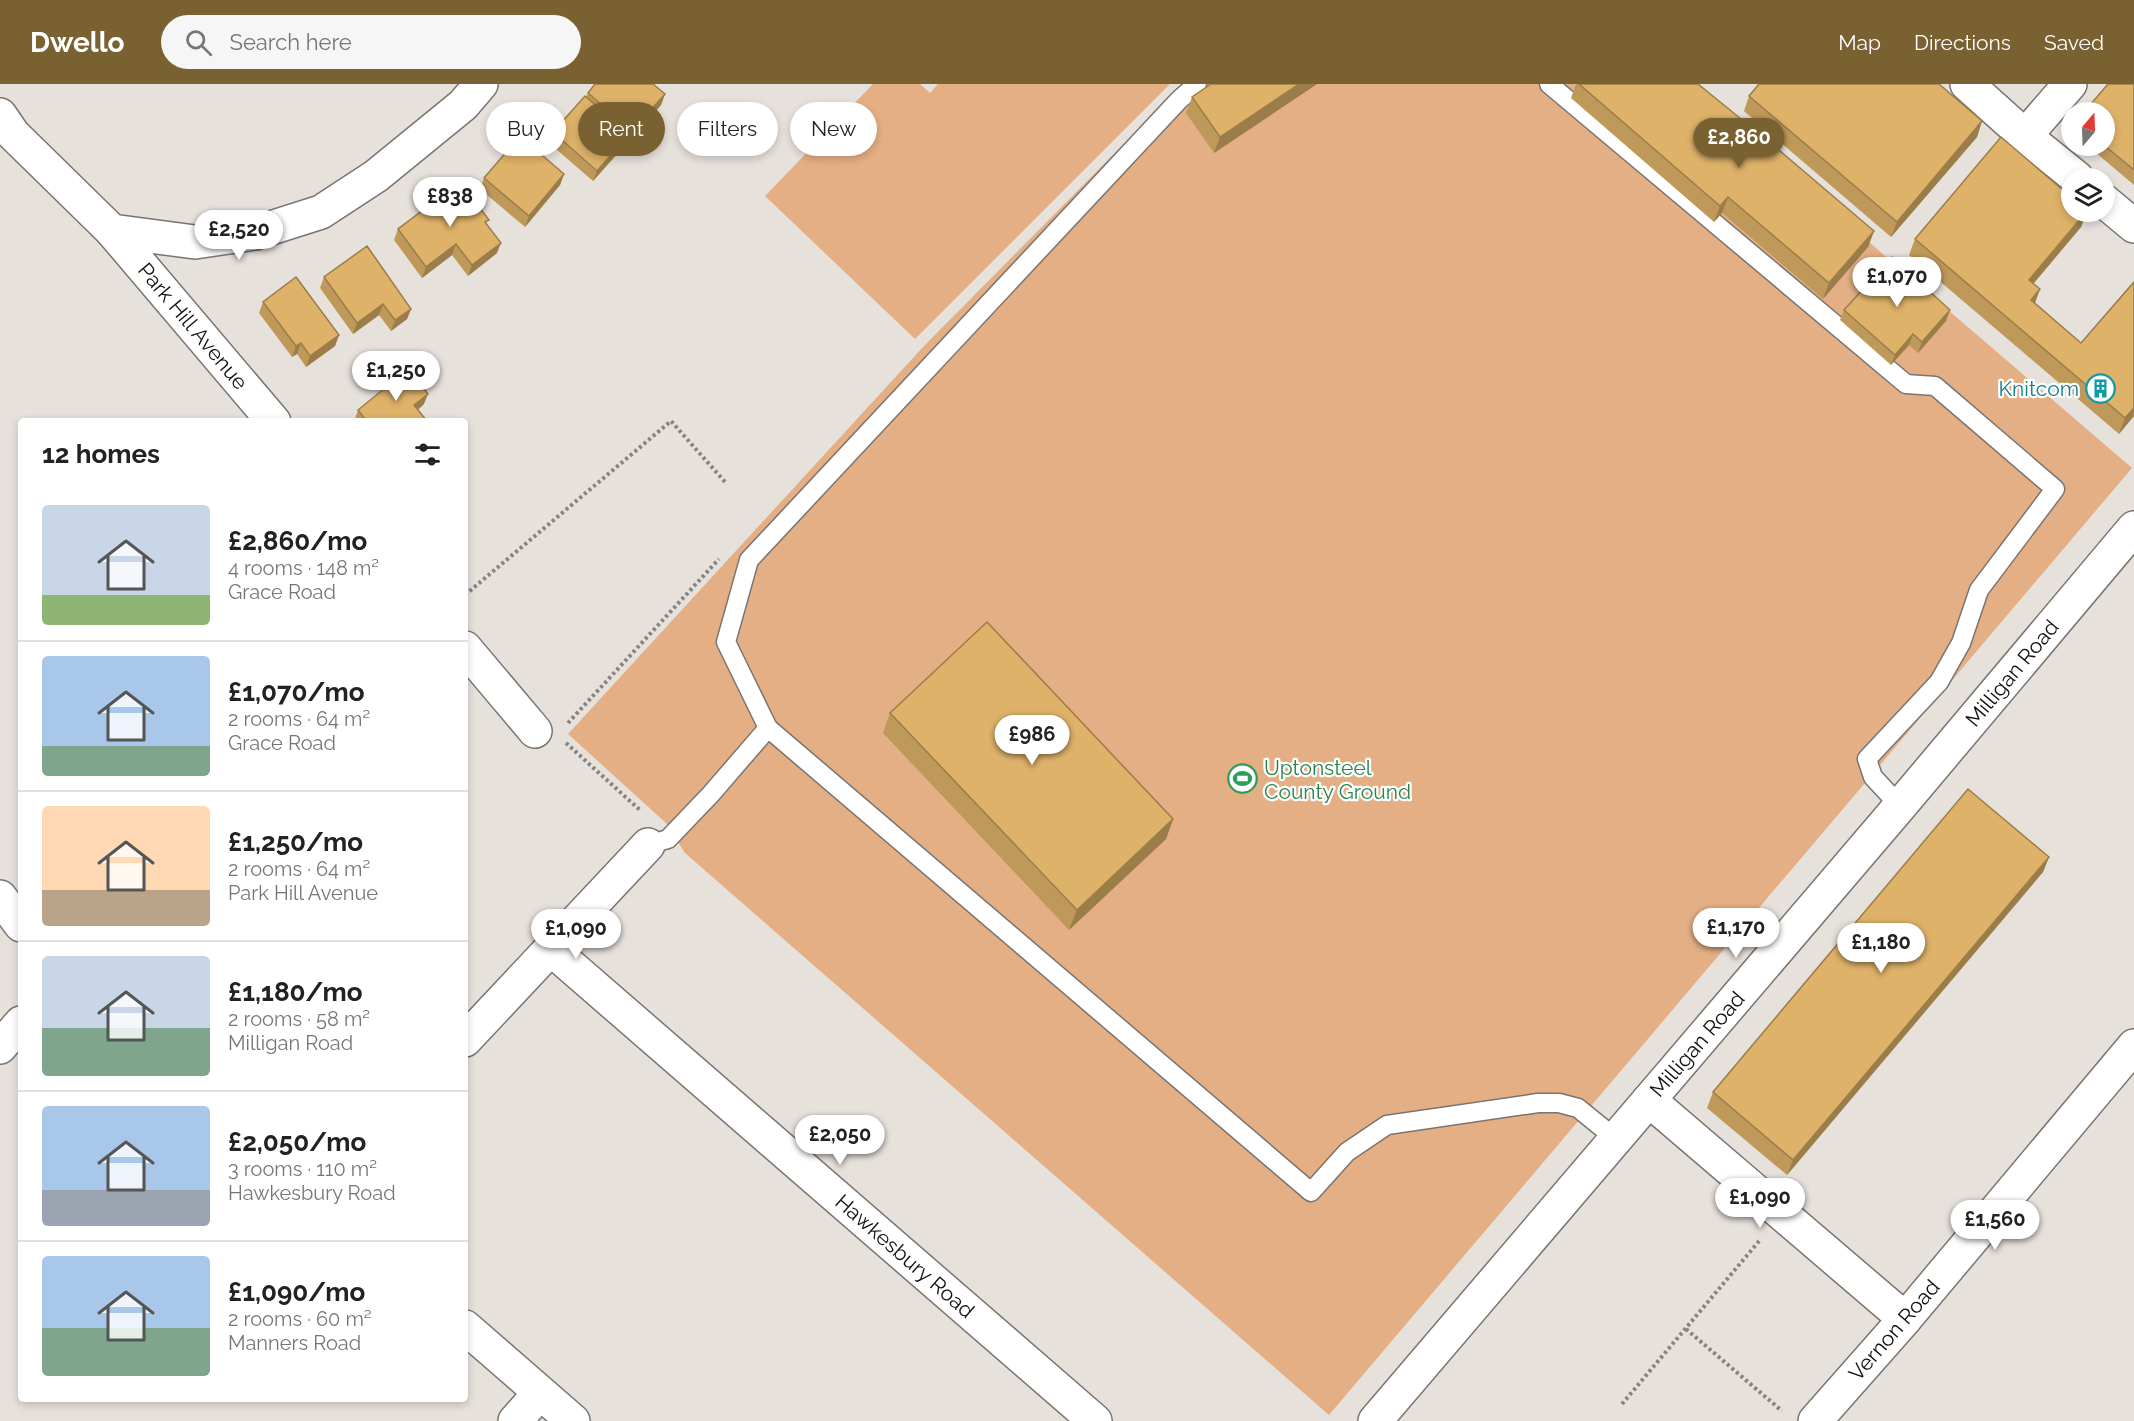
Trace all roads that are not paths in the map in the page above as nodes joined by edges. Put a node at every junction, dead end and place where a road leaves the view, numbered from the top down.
1 (481, 84) edge
2 (1197, 84) edge
3 (1549, 84) edge
4 (1967, 84) edge
5 (2070, 84) edge
6 (0, 115) edge
7 (2025, 136) junction
8 (2065, 168) edge
9 (2115, 210) edge
10 (2134, 226) edge
11 (112, 231) junction
12 (271, 418) edge
13 (2134, 528) edge
14 (468, 652) edge
15 (768, 728) junction
16 (536, 731) dead end
17 (1900, 806) junction
18 (648, 845) joint
19 (0, 897) edge
20 (18, 921) edge
21 (551, 949) junction
22 (18, 1026) edge
23 (468, 1037) edge
24 (2134, 1046) edge
25 (0, 1047) edge
26 (1648, 1100) junction
27 (1616, 1139) junction
28 (1905, 1319) junction
29 (468, 1330) edge
30 (540, 1393) junction
31 (1800, 1417) edge
32 (515, 1421) edge
33 (573, 1421) edge
34 (1095, 1421) edge
35 (1375, 1421) edge

1 - 11 street
2 - 15 lane
3 - 17 lane
4 - 7 street
5 - 7 street
6 - 11 street, Park Hill Avenue
7 - 8 street
9 - 10 street
11 - 12 street, Park Hill Avenue
13 - 17 street, Milligan Road
14 - 16 street
15 - 18 lane
15 - 27 lane
17 - 26 street, Milligan Road
18 - 21 street
19 - 20 street
21 - 23 street
21 - 34 street, Hawkesbury Road
22 - 25 street
24 - 28 street, Vernon Road
26 - 27 street, Milligan Road
26 - 28 street
27 - 35 street, Milligan Road
28 - 31 street, Vernon Road
29 - 30 street
30 - 32 street
30 - 33 street

